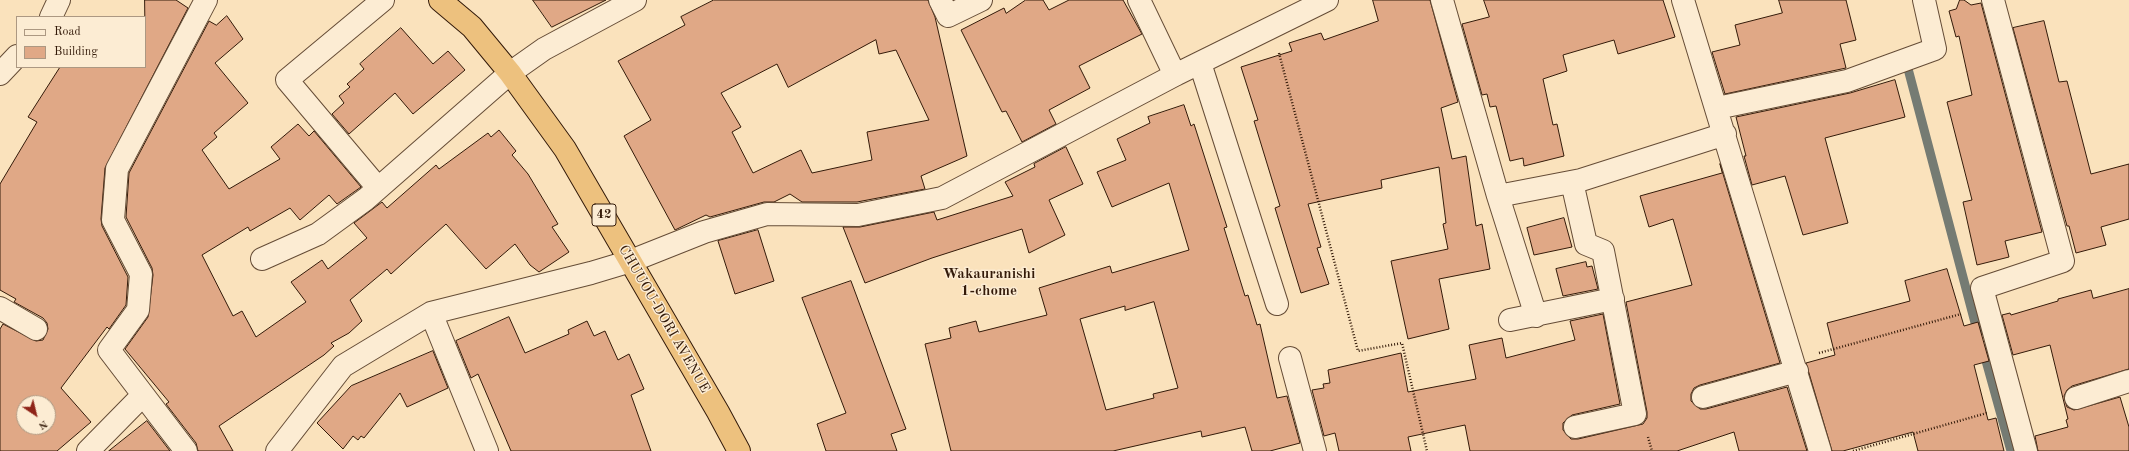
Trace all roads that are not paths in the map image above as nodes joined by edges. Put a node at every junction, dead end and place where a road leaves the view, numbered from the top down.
1 (59, 0) edge
2 (206, 0) edge
3 (382, 0) edge
4 (440, 0) edge
5 (634, 0) edge
6 (940, 0) edge
7 (981, 0) edge
8 (1139, 0) edge
9 (1327, 0) edge
10 (1442, 0) edge
11 (1684, 0) edge
12 (1924, 0) edge
13 (1993, 0) edge
14 (51, 16) edge
15 (16, 57) edge
16 (1200, 63) junction
17 (510, 73) junction
18 (0, 74) edge
19 (1175, 75) junction
20 (1717, 108) junction
21 (1725, 134) junction
22 (1572, 182) junction
23 (378, 188) junction
24 (1498, 196) junction
25 (262, 259) dead end
26 (631, 261) junction
27 (1613, 299) junction
28 (1277, 304) dead end
29 (0, 308) edge
30 (431, 313) junction
31 (1536, 316) junction
32 (1510, 320) dead end
33 (36, 330) dead end
34 (1290, 358) dead end
35 (1796, 365) junction
36 (2129, 381) edge
37 (142, 396) junction
38 (1703, 397) dead end
39 (2076, 398) dead end
40 (1575, 427) dead end
41 (88, 451) edge
42 (186, 451) edge
43 (277, 451) edge
44 (488, 451) edge
45 (739, 451) edge
46 (1315, 451) edge
47 (1820, 451) edge
48 (2026, 451) edge

1 - 14 street
2 - 37 street
3 - 23 street
4 - 17 highway, CHUUOU-DORI AVENUE / 42
5 - 17 street
6 - 7 street
8 - 19 street
9 - 16 street
10 - 24 street
11 - 20 street
12 - 20 street
13 - 48 street
15 - 18 street
16 - 19 street
16 - 28 street
17 - 23 street
17 - 26 highway, CHUUOU-DORI AVENUE / 42
19 - 26 street
20 - 21 street
21 - 22 street
21 - 35 street
22 - 24 street
22 - 27 street
23 - 25 street
24 - 31 street
26 - 30 street
26 - 45 highway, CHUUOU-DORI AVENUE / 42
27 - 31 street
27 - 40 street
29 - 33 street
30 - 43 street
30 - 44 street
31 - 32 street
34 - 46 street
35 - 38 street
35 - 47 street
36 - 39 street
37 - 41 street
37 - 42 street

